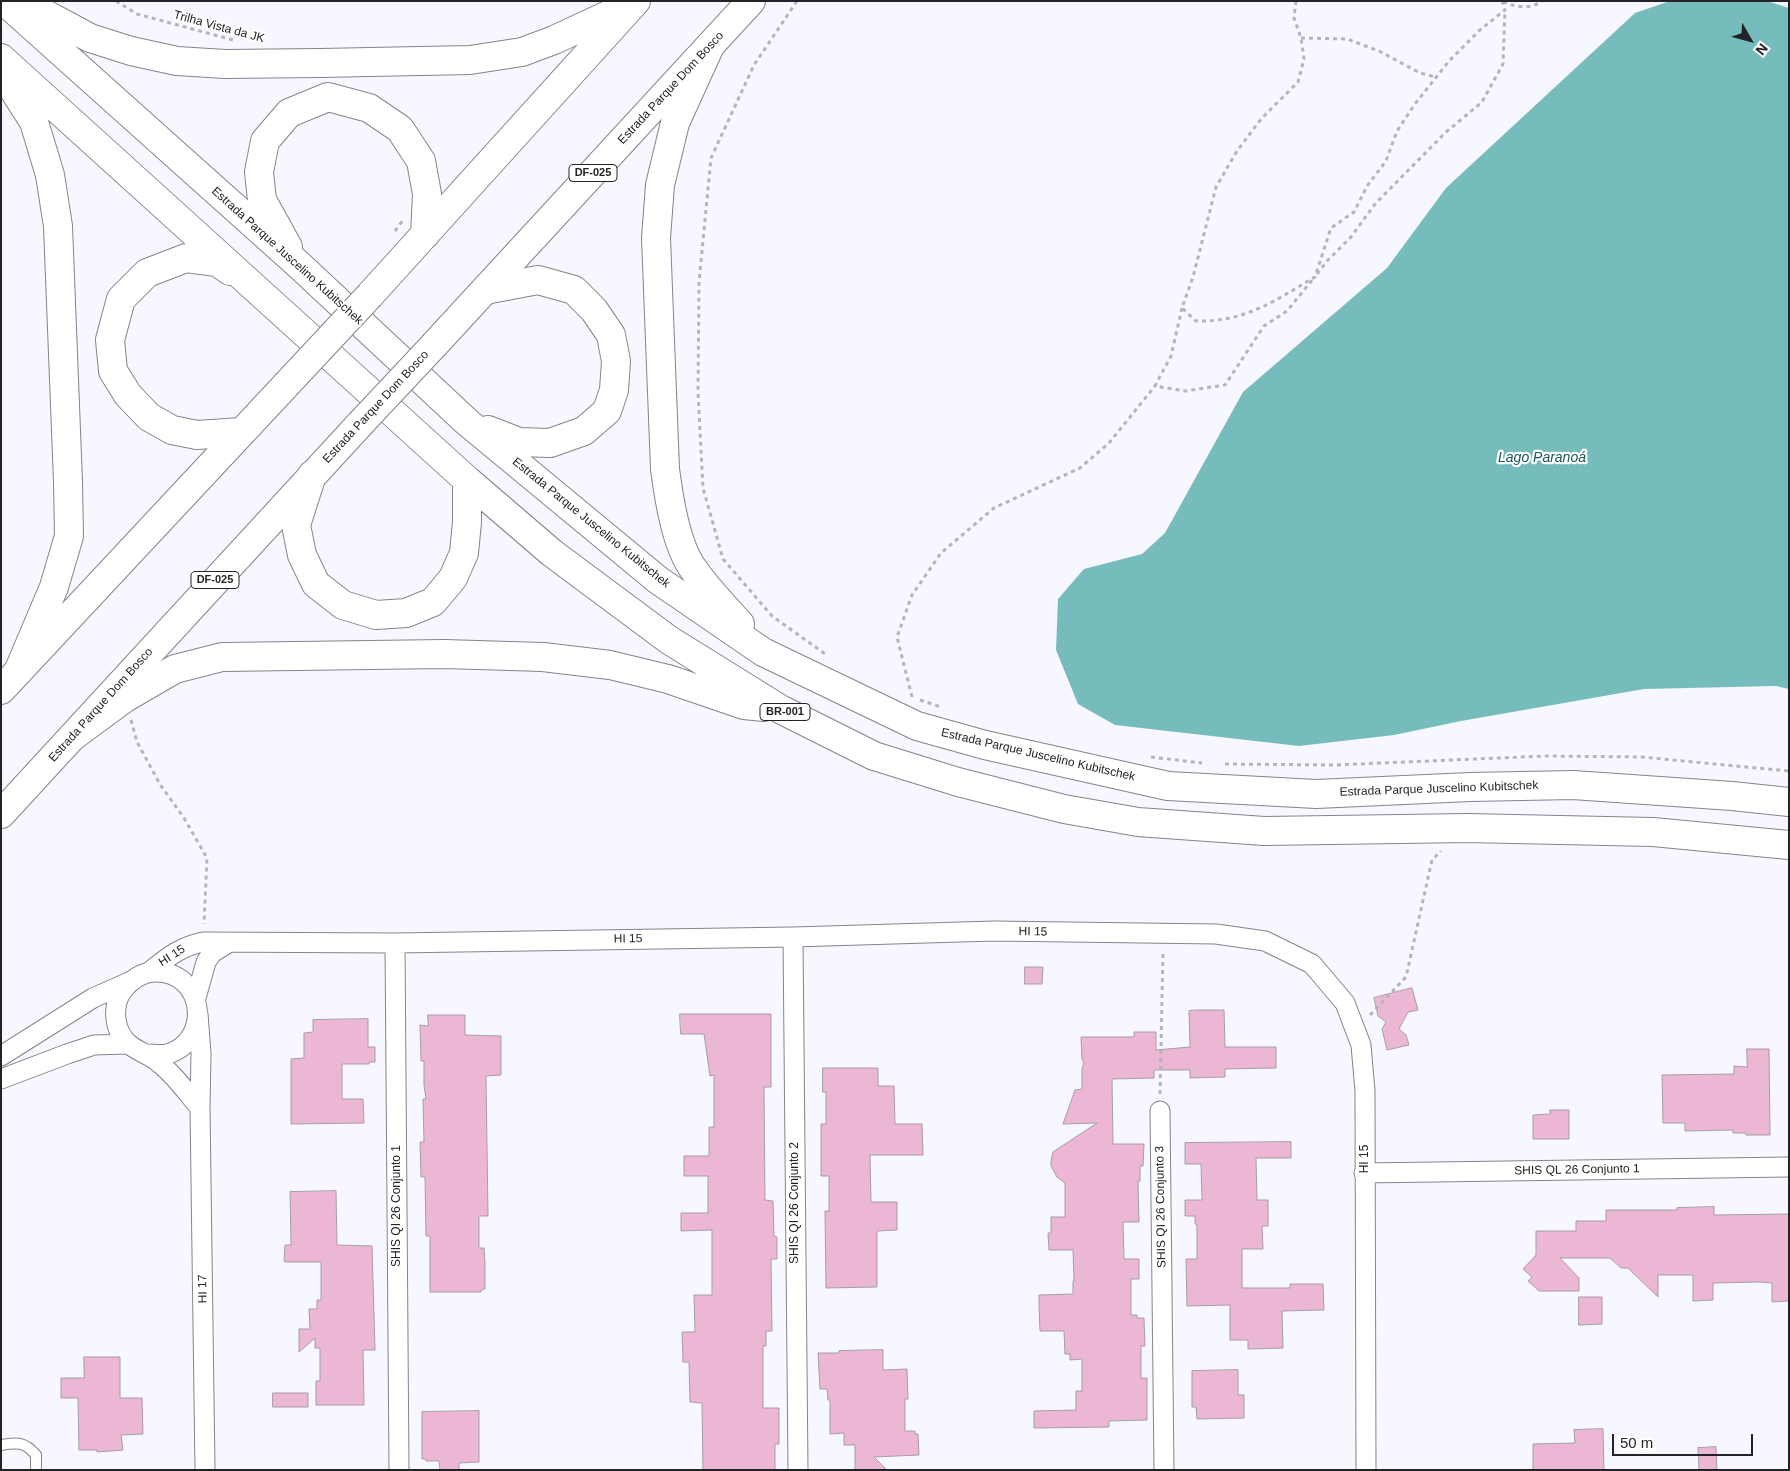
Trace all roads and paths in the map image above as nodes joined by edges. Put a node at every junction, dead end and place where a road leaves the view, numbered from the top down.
1 (116, 1) edge
2 (751, 1) edge
3 (797, 1) edge
4 (1296, 1) edge
5 (1542, 1) edge
6 (635, 2) edge
7 (1502, 2) edge
8 (7, 4) edge
9 (1505, 10) junction
10 (1301, 38) junction
11 (241, 42) dead end
12 (710, 46) junction
13 (1, 58) edge
14 (1, 70) edge
15 (1436, 77) junction
16 (425, 235) junction
17 (298, 265) junction
18 (1314, 277) junction
19 (258, 290) junction
20 (485, 290) junction
21 (1182, 308) junction
22 (1156, 386) junction
23 (468, 422) junction
24 (241, 432) junction
25 (312, 475) junction
26 (467, 480) junction
27 (763, 652) junction
28 (835, 661) dead end
29 (10, 681) edge
30 (903, 694) dead end
31 (912, 697) junction
32 (125, 698) junction
33 (943, 708) dead end
34 (780, 709) junction
35 (72, 737) junction
36 (1143, 756) dead end
37 (1210, 764) dead end
38 (1220, 764) dead end
39 (1789, 771) edge
40 (1789, 802) edge
41 (1, 814) edge
42 (1467, 828) junction
43 (1789, 845) edge
44 (793, 937) junction
45 (203, 942) junction
46 (395, 943) junction
47 (228, 944) junction
48 (1163, 945) dead end
49 (148, 972) junction
50 (130, 982) junction
51 (1345, 1003) junction
52 (197, 1006) junction
53 (128, 1044) junction
54 (148, 1054) junction
55 (1, 1056) edge
56 (1, 1079) edge
57 (200, 1108) junction
58 (1160, 1111) joint
59 (1789, 1167) edge
60 (1364, 1173) junction
61 (1, 1445) edge
62 (36, 1470) edge
63 (205, 1470) edge
64 (399, 1470) edge
65 (798, 1470) edge
66 (1164, 1470) edge
67 (1366, 1470) edge

1 - 11 path, Trilha Vista da JK
2 - 12 main road, Estrada Parque Dom Bosco / DF-025
3 - 28 path
4 - 10 path
5 - 7 path
6 - 8 main road
6 - 16 main road
7 - 9 path
8 - 17 main road, Estrada Parque Juscelino Kubitschek
9 - 15 path
9 - 18 path
10 - 15 path
10 - 21 path
12 - 20 main road, Estrada Parque Dom Bosco / DF-025
12 - 27 main road
13 - 19 main road, BR-001
14 - 29 main road
15 - 18 path
16 - 17 main road
16 - 24 main road, bridge
17 - 23 main road, Estrada Parque Juscelino Kubitschek
18 - 21 path
18 - 22 path
19 - 24 main road
19 - 26 main road, BR-001
20 - 23 main road
20 - 25 main road, Estrada Parque Dom Bosco / DF-025, bridge
21 - 22 path
22 - 31 path
23 - 27 main road, Estrada Parque Juscelino Kubitschek
24 - 29 main road
25 - 26 main road
25 - 35 main road, Estrada Parque Dom Bosco / DF-025
26 - 34 main road, BR-001
27 - 40 main road, Estrada Parque Juscelino Kubitschek
30 - 31 path
31 - 33 path
32 - 34 main road
32 - 35 main road
32 - 45 path
34 - 42 main road, BR-001
35 - 41 main road, Estrada Parque Dom Bosco / DF-025
36 - 37 path
38 - 39 path
42 - 43 main road, BR-001
42 - 51 path
44 - 46 street, HI 15
44 - 51 street, HI 15
44 - 65 street, SHIS QI 26 Conjunto 2
45 - 47 street, HI 15
45 - 49 street, HI 15
46 - 47 street, HI 15
46 - 64 street, SHIS QI 26 Conjunto 1
47 - 52 street
48 - 58 path
49 - 50 street
49 - 52 street
50 - 53 street
50 - 55 street
51 - 60 street, HI 15
52 - 54 street
52 - 57 street, HI 17
53 - 54 street
53 - 56 street
54 - 57 street
57 - 63 street, HI 17
58 - 66 street, SHIS QI 26 Conjunto 3
59 - 60 street, SHIS QL 26 Conjunto 1
60 - 67 street, HI 15
61 - 62 lane

